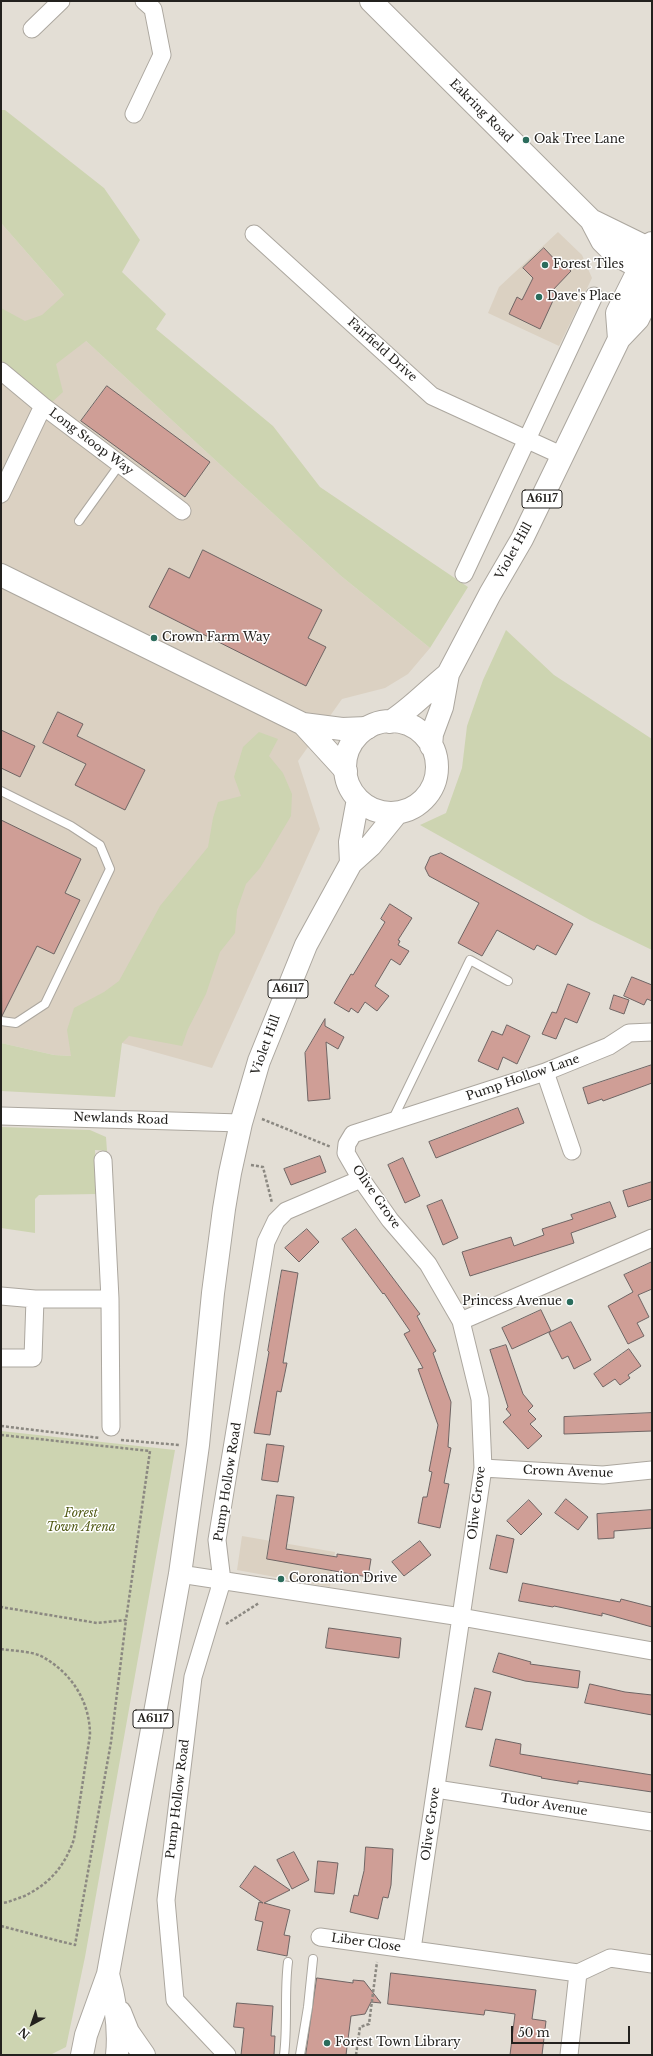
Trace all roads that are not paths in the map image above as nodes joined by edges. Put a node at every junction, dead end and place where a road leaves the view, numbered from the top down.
1 (61, 1) edge
2 (144, 1) edge
3 (372, 1) edge
4 (32, 29) dead end
5 (134, 114) dead end
6 (591, 220) junction
7 (254, 234) dead end
8 (651, 247) edge
9 (645, 272) edge
10 (652, 290) edge
11 (594, 296) dead end
12 (619, 339) junction
13 (1, 371) edge
14 (43, 406) junction
15 (527, 440) junction
16 (563, 456) junction
17 (120, 464) junction
18 (1, 494) edge
19 (182, 511) dead end
20 (79, 521) dead end
21 (464, 574) dead end
22 (1, 575) edge
23 (448, 674) junction
24 (390, 722) junction
25 (303, 724) junction
26 (367, 728) junction
27 (431, 746) junction
28 (346, 771) junction
29 (1, 791) edge
30 (358, 799) junction
31 (397, 813) junction
32 (351, 863) junction
33 (508, 981) dead end
34 (1, 1021) edge
35 (652, 1032) edge
36 (545, 1072) junction
37 (1, 1116) edge
38 (243, 1118) junction
39 (392, 1122) junction
40 (572, 1151) dead end
41 (103, 1160) dead end
42 (361, 1179) junction
43 (652, 1238) edge
44 (1, 1296) edge
45 (35, 1299) junction
46 (110, 1299) junction
47 (461, 1321) junction
48 (1, 1358) edge
49 (111, 1427) dead end
50 (483, 1468) junction
51 (652, 1470) edge
52 (180, 1574) junction
53 (222, 1581) junction
54 (461, 1617) junction
55 (652, 1651) edge
56 (436, 1789) junction
57 (652, 1822) edge
58 (320, 1937) dead end
59 (412, 1949) junction
60 (313, 1959) dead end
61 (288, 1962) dead end
62 (652, 1964) edge
63 (578, 1973) junction
64 (108, 1974) junction
65 (115, 1997) junction
66 (82, 2055) edge
67 (101, 2055) edge
68 (116, 2055) edge
69 (144, 2055) edge
70 (227, 2055) edge
71 (284, 2055) edge
72 (300, 2055) edge
73 (569, 2055) edge

1 - 4 street
2 - 5 street
3 - 6 main road, Eakring Road
6 - 8 main road, Eakring Road
6 - 9 main road, Eakring Road
7 - 15 street, Fairfield Drive
8 - 9 main road, A6117
9 - 12 main road, Violet Hill / A6117
10 - 12 main road, Violet Hill / A6117
11 - 15 street
12 - 16 main road, Violet Hill / A6117
13 - 14 street, Long Stoop Way
14 - 17 street, Long Stoop Way
14 - 18 street
15 - 16 street, Fairfield Drive
15 - 21 street
16 - 23 main road, Violet Hill / A6117
17 - 19 street, Long Stoop Way
17 - 20 lane
22 - 25 main road
23 - 24 main road, Violet Hill / A6117
23 - 27 main road, Violet Hill / A6117
24 - 26 main road, A6117
24 - 27 main road, A6117
25 - 26 main road
25 - 28 main road
26 - 28 main road, A6117
27 - 31 main road, A6117
28 - 30 main road, A6117
29 - 34 lane
30 - 31 main road, A6117
30 - 32 main road
31 - 32 main road, Violet Hill / A6117
32 - 38 main road, Violet Hill / A6117
33 - 39 lane
35 - 36 street, Pump Hollow Lane
36 - 39 street, Pump Hollow Lane
36 - 40 street
37 - 38 street, Newlands Road
38 - 52 main road, A6117
39 - 42 street, Olive Grove
41 - 46 street
42 - 47 street, Olive Grove
42 - 53 street, Pump Hollow Road
43 - 47 street
44 - 45 street
45 - 46 street
45 - 48 street
46 - 49 street
47 - 50 street, Olive Grove
50 - 51 street, Crown Avenue
50 - 54 street, Olive Grove
52 - 53 street
52 - 64 main road, A6117
53 - 54 street
53 - 70 street, Pump Hollow Road
54 - 55 street
54 - 56 street, Olive Grove
56 - 57 street, Tudor Avenue
56 - 59 street, Olive Grove
58 - 59 street, Liber Close
59 - 63 street, Liber Close
60 - 72 lane
61 - 71 lane
62 - 63 street
63 - 73 street
64 - 65 main road, A6117
64 - 66 main road, A6117
65 - 67 main road
65 - 68 main road, A6117
65 - 69 main road

